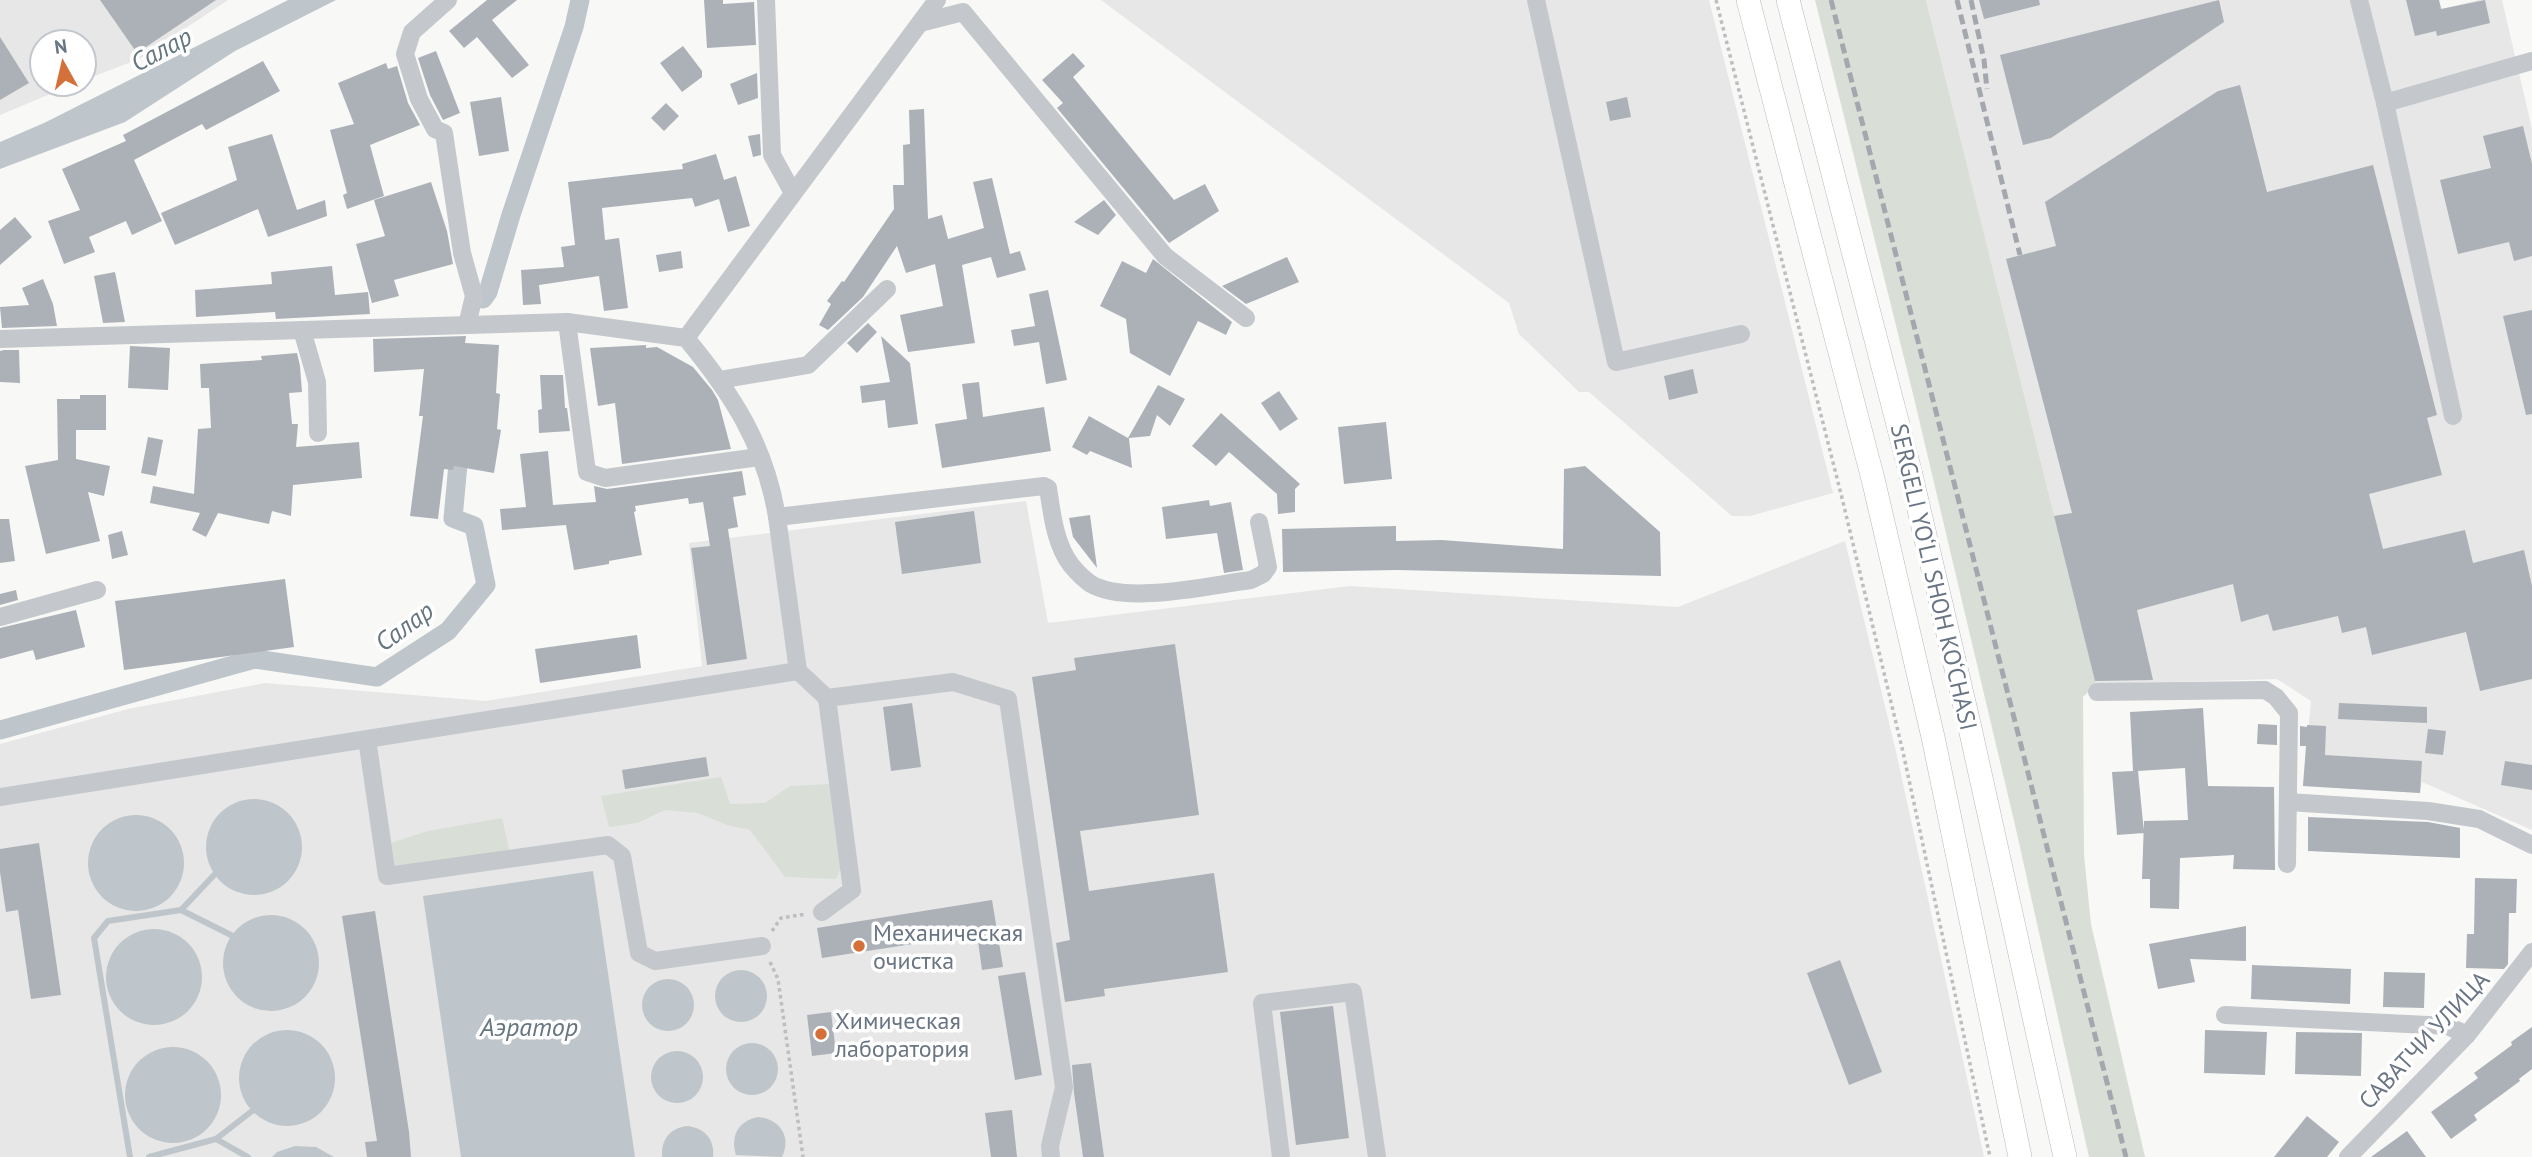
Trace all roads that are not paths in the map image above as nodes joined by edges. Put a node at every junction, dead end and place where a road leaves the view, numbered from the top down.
1 (449, 0) edge
2 (766, 0) edge
3 (937, 0) edge
4 (1536, 0) edge
5 (1748, 0) edge
6 (1788, 0) edge
7 (2358, 0) edge
8 (920, 23) junction
9 (2532, 61) edge
10 (2385, 103) junction
11 (793, 193) junction
12 (887, 289) dead end
13 (1246, 318) dead end
14 (567, 322) junction
15 (467, 325) junction
16 (302, 330) junction
17 (1741, 334) dead end
18 (685, 338) junction
19 (0, 339) edge
20 (719, 380) junction
21 (2452, 416) dead end
22 (318, 432) dead end
23 (759, 457) junction
24 (777, 517) junction
25 (1259, 522) dead end
26 (97, 590) dead end
27 (0, 617) edge
28 (799, 671) junction
29 (2097, 692) dead end
30 (827, 698) junction
31 (367, 739) junction
32 (0, 797) edge
33 (2288, 802) junction
34 (2532, 845) edge
35 (2287, 864) dead end
36 (822, 912) road end
37 (762, 946) road end
38 (2532, 952) edge
39 (2225, 1015) dead end
40 (2468, 1035) junction
41 (1051, 1157) edge
42 (1281, 1157) edge
43 (1377, 1157) edge
44 (2020, 1157) edge
45 (2064, 1157) edge
46 (2348, 1157) edge

1 - 15 street
2 - 11 street
3 - 8 street
4 - 17 street
5 - 44 main road, SERGELI YO‘LI SHOH KO‘CHASI
6 - 45 main road, SERGELI YO‘LI SHOH KO‘CHASI
7 - 10 street
8 - 11 street
8 - 13 street
9 - 10 street
10 - 21 street
11 - 18 street
12 - 20 street
14 - 15 street
14 - 18 street
14 - 23 street
15 - 16 street
16 - 19 street
16 - 22 street
18 - 20 street
20 - 23 street
23 - 24 street
24 - 25 street
24 - 28 street
26 - 27 street
28 - 30 street
28 - 31 street
29 - 33 street
30 - 36 street
30 - 41 street
31 - 32 street
31 - 37 street
33 - 34 street
33 - 35 street
38 - 40 street, САВАТЧИ УЛИЦА
39 - 40 street
40 - 46 street, САВАТЧИ УЛИЦА
42 - 43 street

